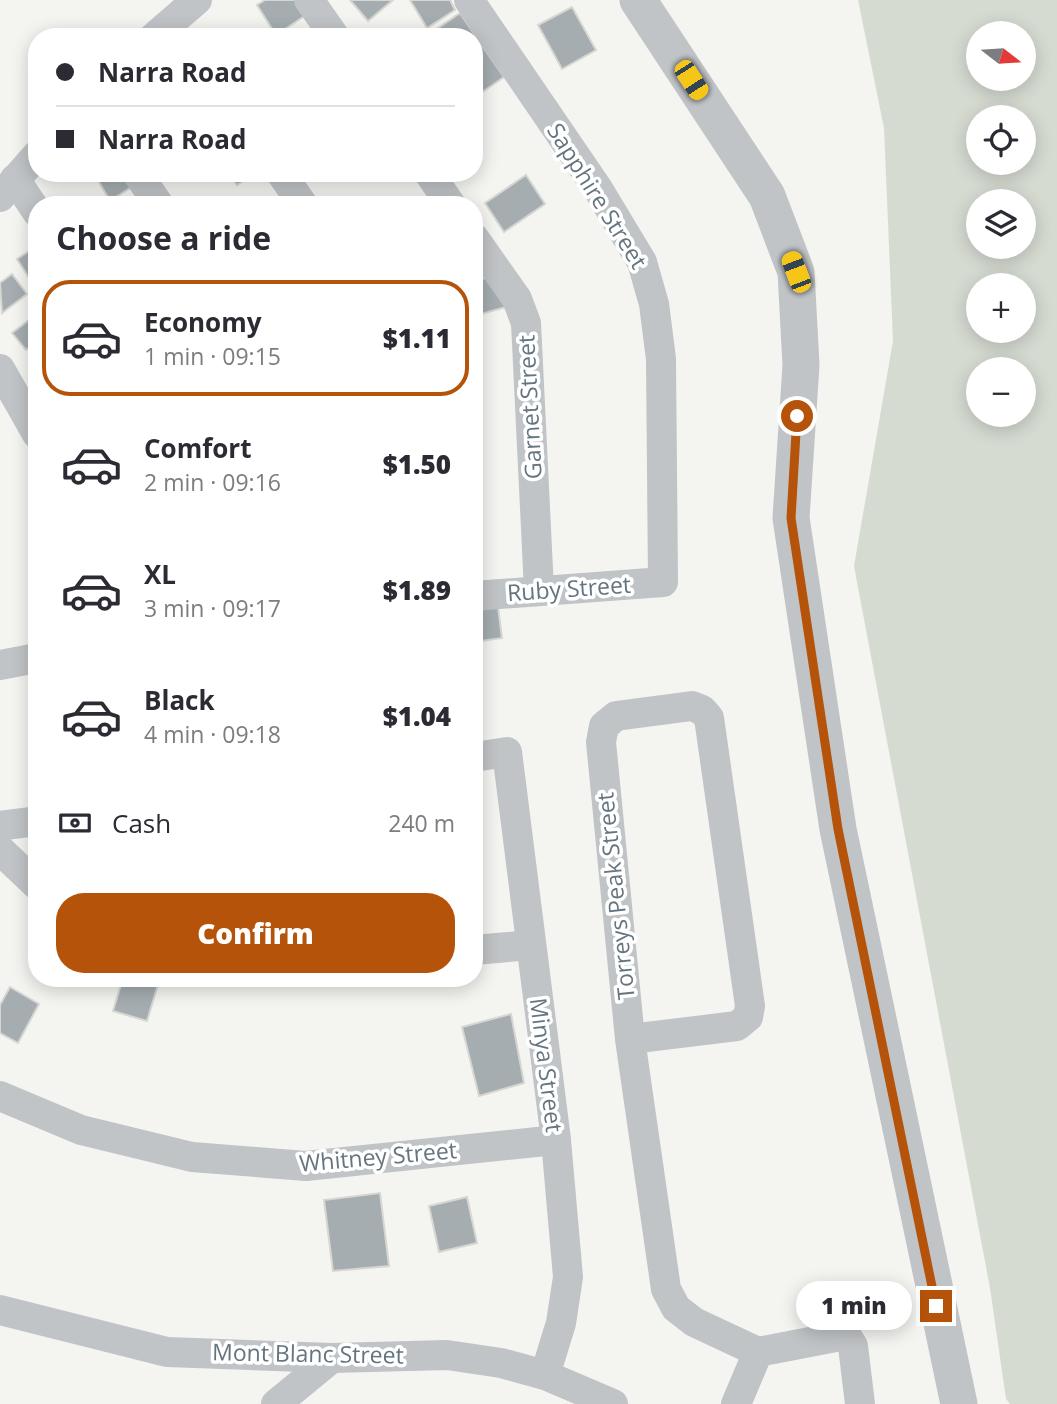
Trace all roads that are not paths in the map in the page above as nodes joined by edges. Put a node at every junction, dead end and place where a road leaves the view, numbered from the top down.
1 (309, 0) edge
2 (469, 0) edge
3 (638, 0) edge
4 (329, 28) edge
5 (28, 165) edge
6 (8, 188) edge
7 (28, 205) edge
8 (483, 251) edge
9 (0, 369) edge
10 (28, 418) edge
11 (663, 582) joint
12 (539, 590) junction
13 (483, 595) edge
14 (28, 660) edge
15 (0, 665) edge
16 (483, 756) edge
17 (28, 822) edge
18 (0, 827) edge
19 (0, 850) edge
20 (28, 876) edge
21 (531, 945) junction
22 (483, 949) edge
23 (630, 1039) junction
24 (0, 1096) edge
25 (556, 1140) junction
26 (0, 1310) edge
27 (758, 1352) junction
28 (332, 1358) junction
29 (545, 1375) junction
30 (276, 1404) edge
31 (613, 1404) edge
32 (736, 1404) edge
33 (860, 1404) edge
34 (959, 1404) edge

1 - 4 street
2 - 11 street, Sapphire Street
3 - 34 street
5 - 6 street
6 - 7 street
8 - 12 street, Garnet Street
9 - 10 street
11 - 12 street, Ruby Street
12 - 13 street, Ruby Street
14 - 15 street
16 - 21 street, Minya Street
17 - 18 street
19 - 20 street
21 - 22 street
21 - 25 street, Minya Street
23 - 23 street, Torreys Peak Street
23 - 27 street, Torreys Peak Street
24 - 25 street, Whitney Street
25 - 29 street, Minya Street
26 - 28 street, Mont Blanc Street
27 - 32 street
27 - 33 street
28 - 29 street, Mont Blanc Street
28 - 30 street
29 - 31 street, Mont Blanc Street

